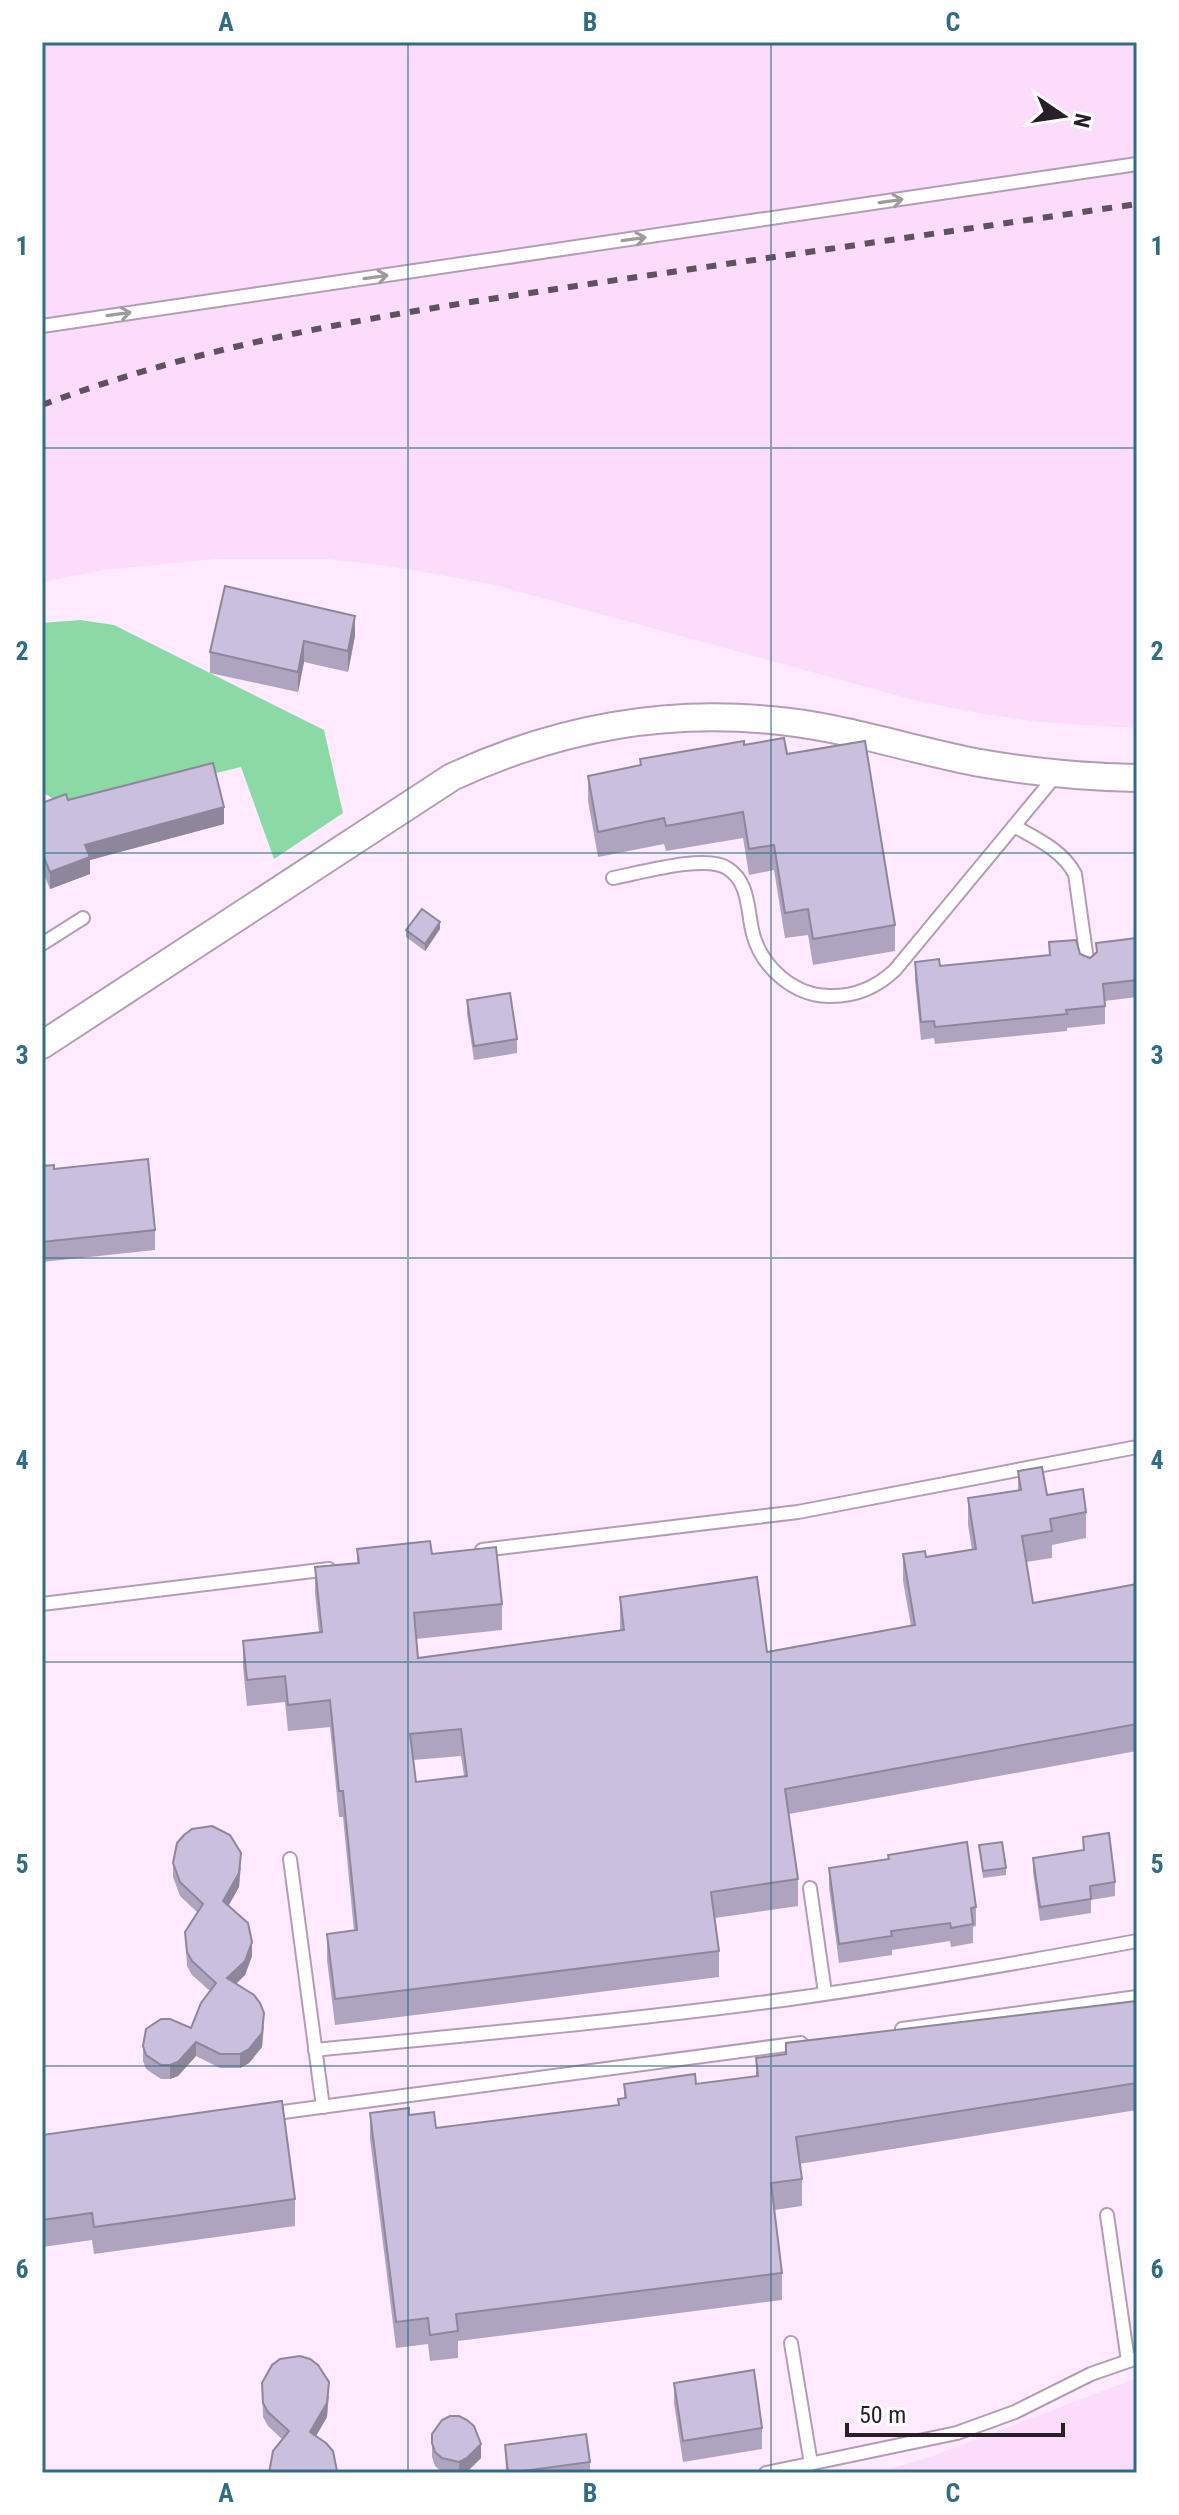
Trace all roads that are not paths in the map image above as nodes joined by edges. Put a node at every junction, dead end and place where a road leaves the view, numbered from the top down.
1 (1137, 164) edge
2 (42, 326) edge
3 (1057, 774) junction
4 (1137, 778) edge
5 (1014, 826) junction
6 (613, 878) dead end
7 (83, 918) dead end
8 (42, 944) edge
9 (1088, 967) edge
10 (42, 1045) edge
11 (1137, 1447) edge
12 (464, 1553) edge
13 (339, 1568) edge
14 (42, 1604) edge
15 (290, 1859) dead end
16 (810, 1888) dead end
17 (1137, 1941) edge
18 (825, 1993) junction
19 (1137, 1997) edge
20 (891, 2031) edge
21 (814, 2041) edge
22 (315, 2050) junction
23 (323, 2107) junction
24 (255, 2116) edge
25 (1107, 2215) dead end
26 (791, 2343) dead end
27 (1132, 2359) edge
28 (811, 2464) junction
29 (766, 2473) edge

2 -> 1 lane
3 - 4 street
3 - 5 lane
3 - 10 street
5 - 6 lane
5 - 9 lane
7 - 8 lane
11 - 12 lane
13 - 14 lane
15 - 22 lane
16 - 18 lane
17 - 18 lane
18 - 22 lane
19 - 20 lane
21 - 23 lane
22 - 23 lane
23 - 24 lane
25 - 27 lane
26 - 28 lane
27 - 28 lane
28 - 29 lane

